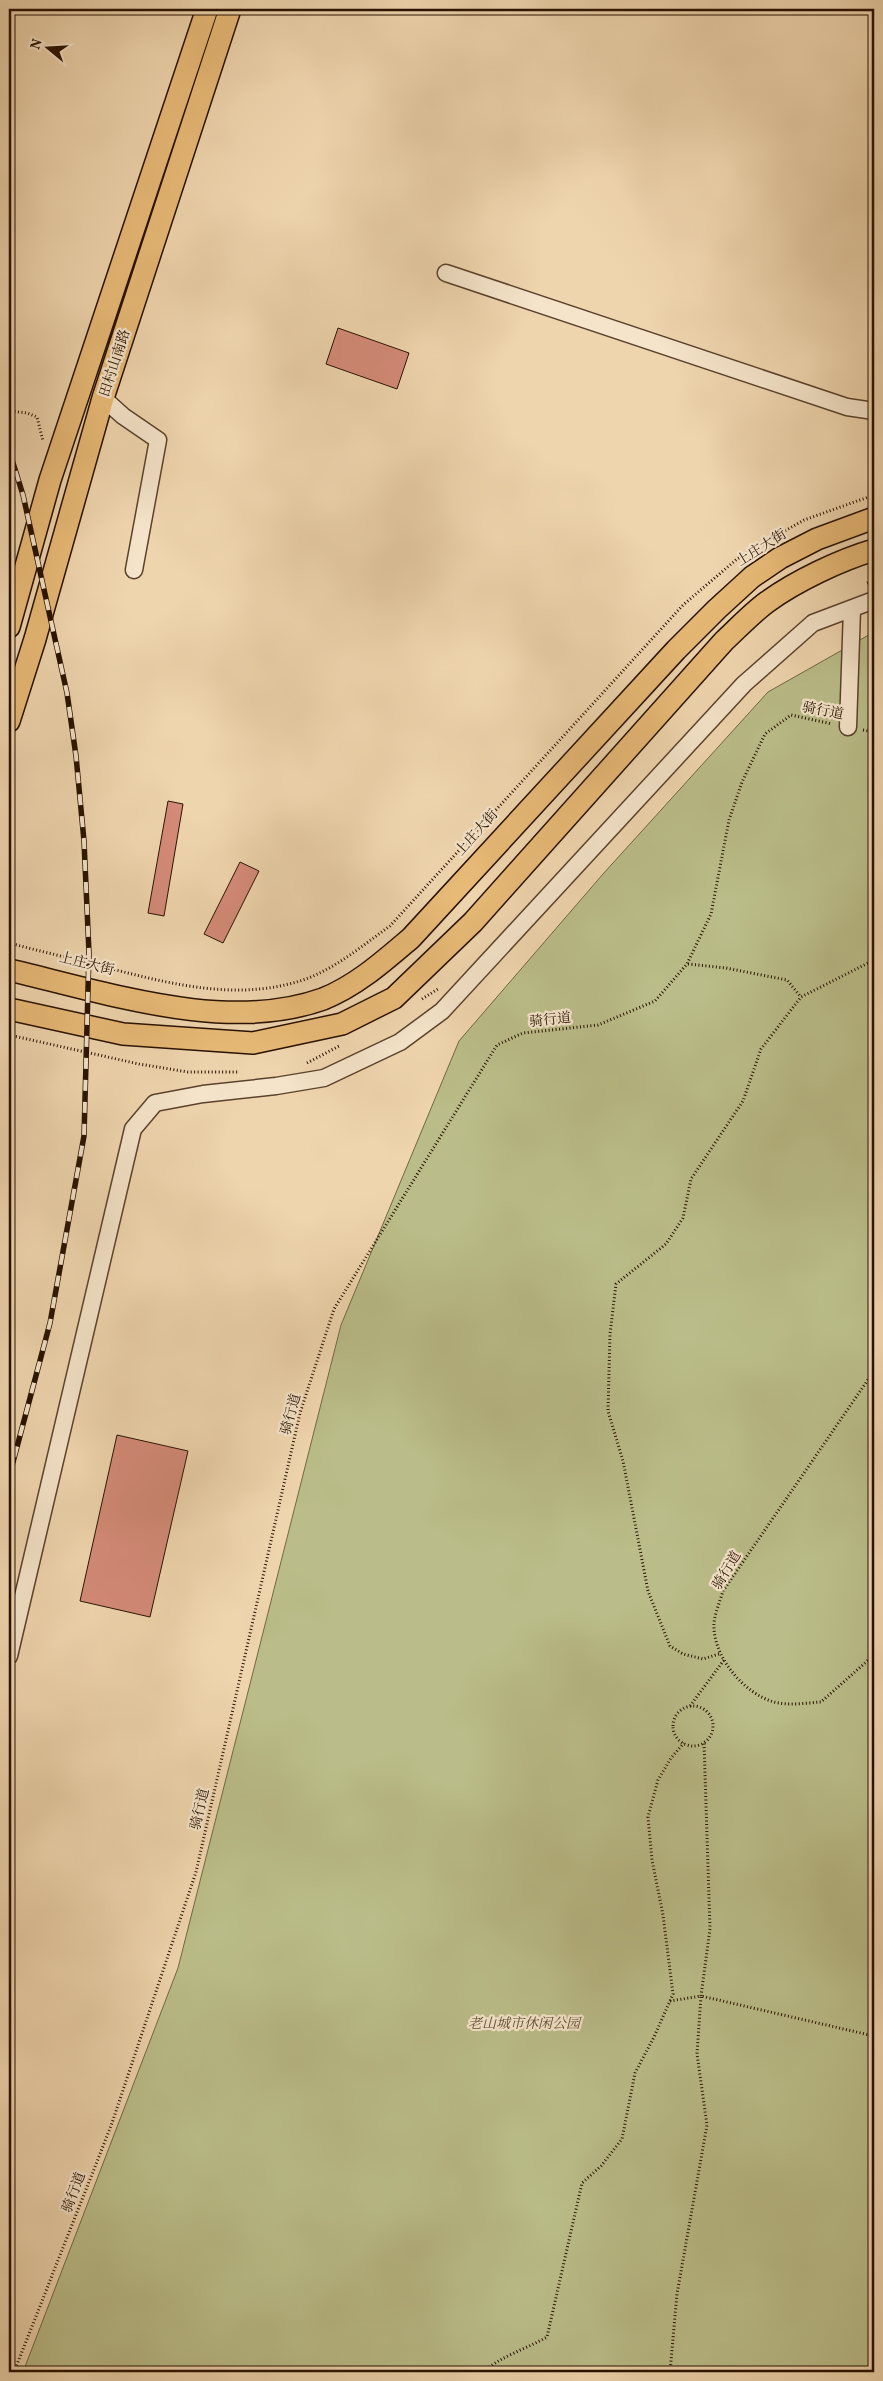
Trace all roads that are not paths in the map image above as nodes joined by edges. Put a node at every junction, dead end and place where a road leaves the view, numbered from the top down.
1 (207, 9) edge
2 (230, 9) edge
3 (446, 273) dead end
4 (103, 398) junction
5 (874, 411) edge
6 (874, 518) edge
7 (874, 550) edge
8 (134, 570) dead end
9 (874, 600) edge
10 (852, 609) junction
11 (9, 627) edge
12 (9, 721) edge
13 (848, 727) road end
14 (9, 970) edge
15 (9, 1009) edge
16 (9, 1656) edge

1 - 11 main road, 田村山南路
2 - 4 main road, 田村山南路
3 - 5 street
4 - 8 street
4 - 12 main road, 田村山南路
6 - 14 main road, 上庄大街
7 - 15 main road
9 - 10 street
10 - 13 street
10 - 16 street

